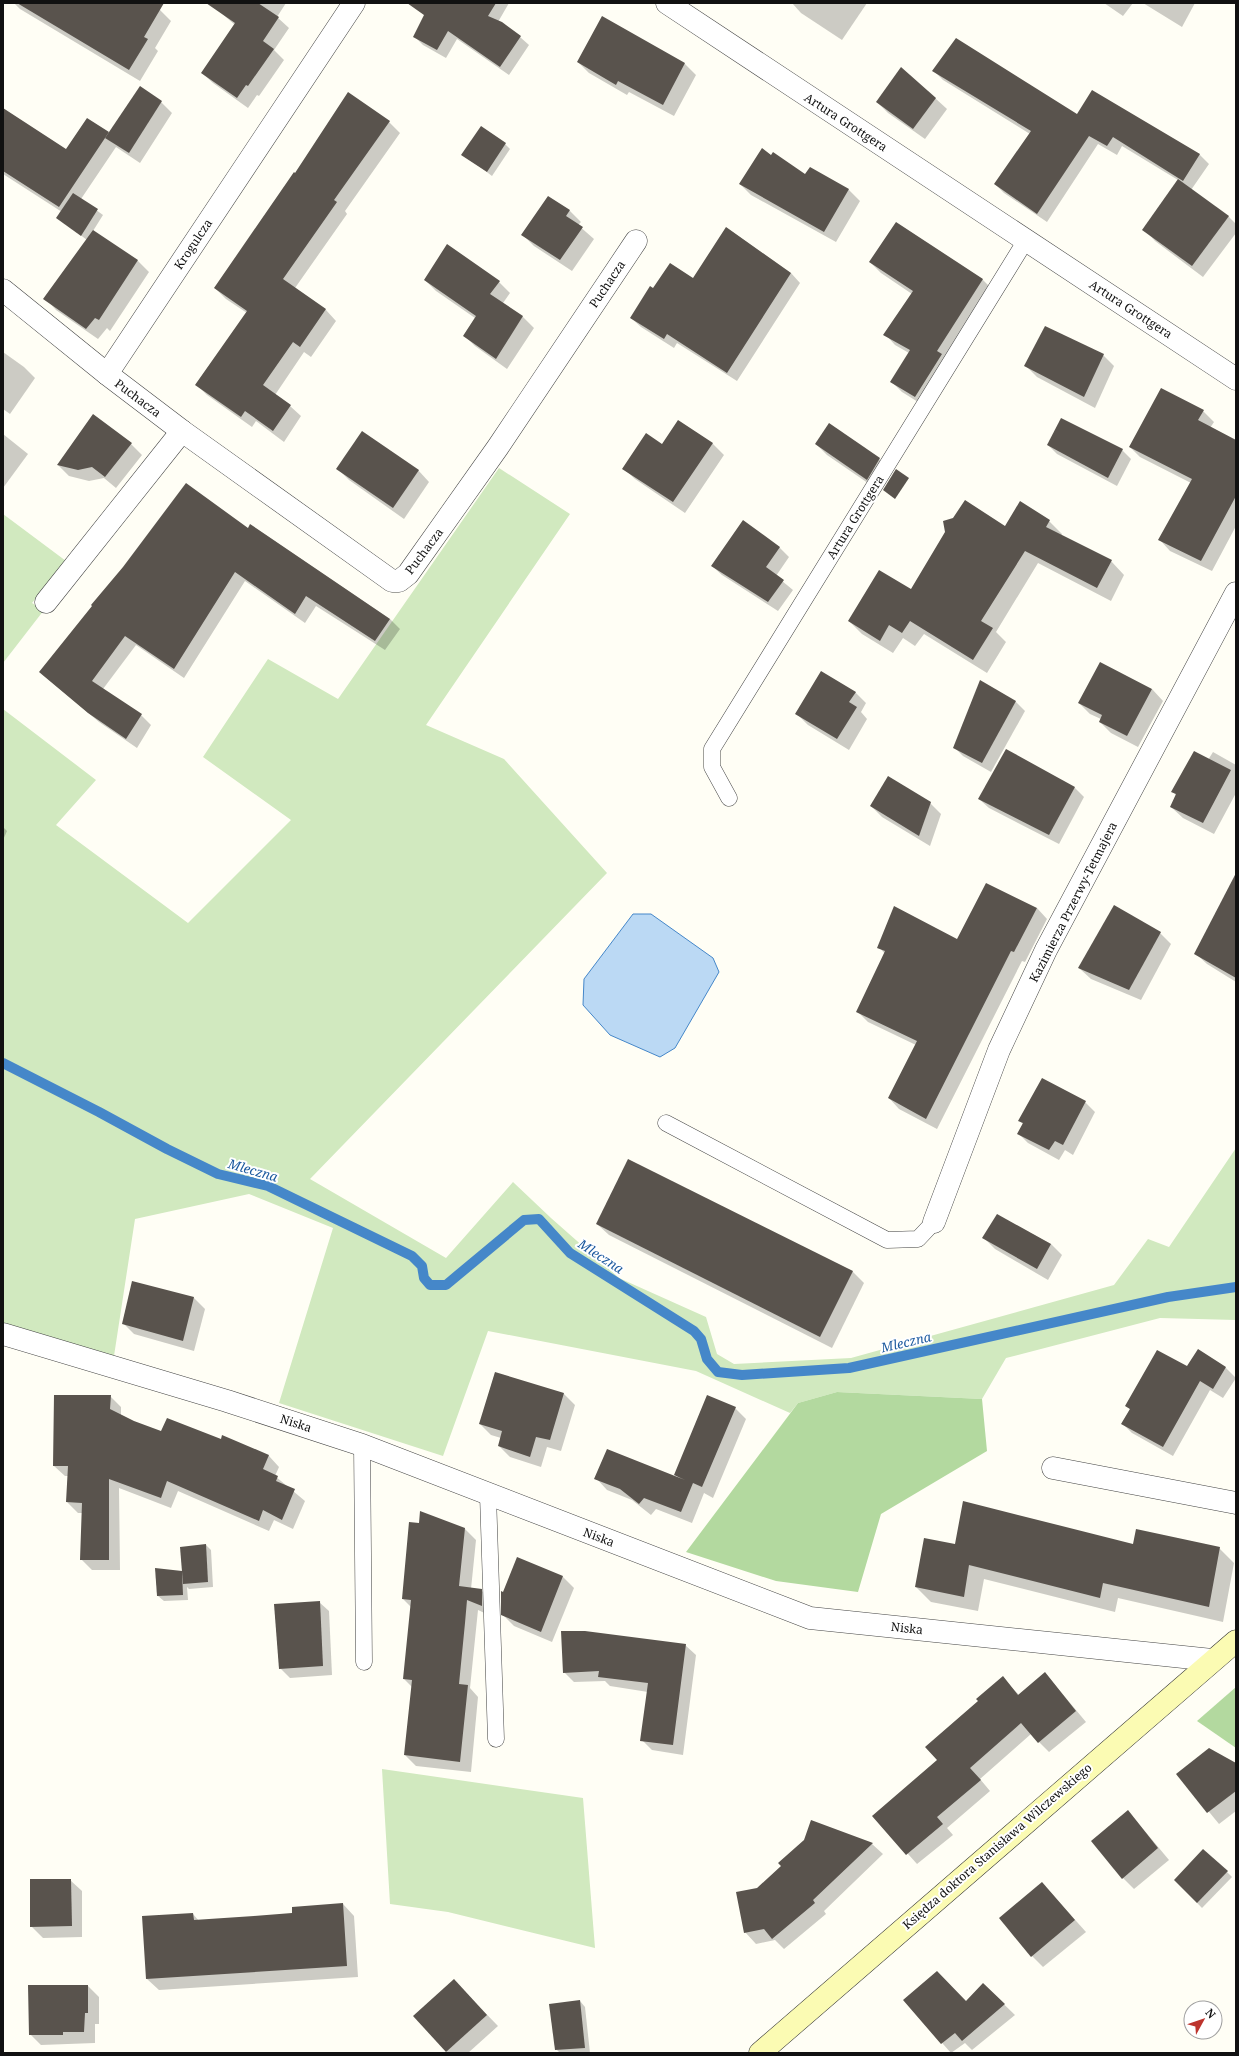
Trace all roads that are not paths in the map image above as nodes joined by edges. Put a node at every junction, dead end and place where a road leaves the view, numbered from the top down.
1 (354, 3) edge
2 (667, 3) edge
3 (1026, 240) junction
4 (636, 241) dead end
5 (3, 290) edge
6 (107, 374) junction
7 (1236, 379) edge
8 (182, 431) junction
9 (1236, 592) edge
10 (46, 602) dead end
11 (729, 798) dead end
12 (666, 1123) dead end
13 (934, 1222) joint
14 (3, 1334) edge
15 (362, 1445) junction
16 (1053, 1468) dead end
17 (488, 1495) junction
18 (1236, 1503) edge
19 (1236, 1641) edge
20 (1212, 1660) junction
21 (364, 1662) dead end
22 (496, 1739) dead end
23 (760, 2053) edge

1 - 6 street, Krogulcza
2 - 3 street, Artura Grottgera
3 - 7 street, Artura Grottgera
3 - 11 lane, Artura Grottgera
4 - 8 street, Puchacza
5 - 6 street
6 - 8 street, Puchacza
8 - 10 street
9 - 13 street, Kazimierza Przerwy-Tetmajera
12 - 13 lane
14 - 15 street, Niska
15 - 17 street, Niska
15 - 21 lane
16 - 18 street
17 - 20 street, Niska
17 - 22 lane
19 - 20 street, Księdza doktora Stanisława Wilczewskiego
20 - 23 street, Księdza doktora Stanisława Wilczewskiego

